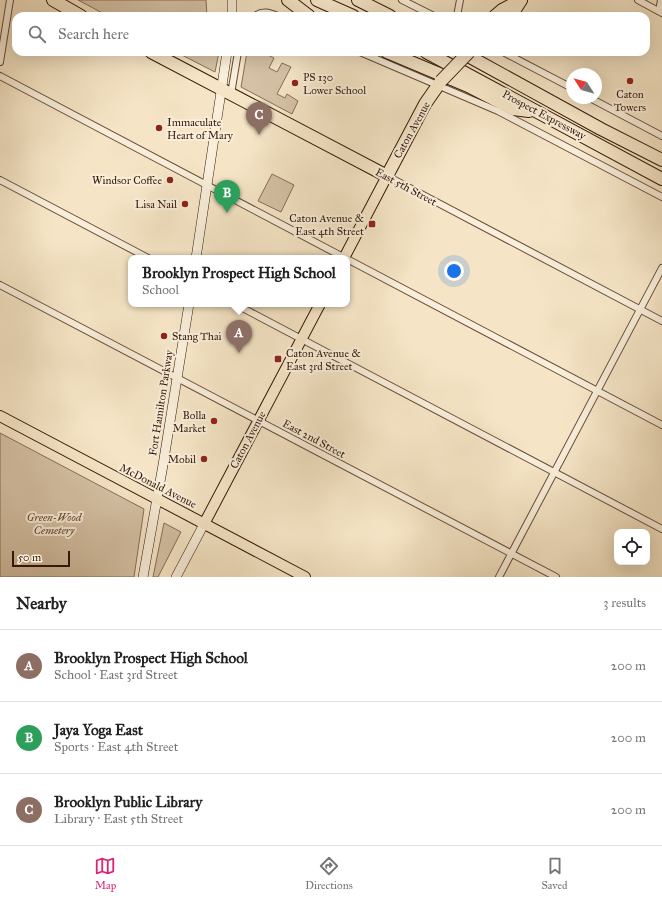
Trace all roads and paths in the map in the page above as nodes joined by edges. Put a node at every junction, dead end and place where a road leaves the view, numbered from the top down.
1 (10, 0) edge
2 (50, 0) edge
3 (232, 0) edge
4 (317, 0) edge
5 (358, 0) edge
6 (402, 0) edge
7 (460, 0) edge
8 (521, 0) edge
9 (638, 0) edge
10 (660, 0) edge
11 (289, 1) edge
12 (58, 3) edge
13 (75, 12) edge
14 (232, 12) edge
15 (304, 12) edge
16 (344, 12) edge
17 (382, 12) edge
18 (426, 12) edge
19 (458, 12) edge
20 (500, 12) edge
21 (514, 12) edge
22 (660, 12) edge
23 (159, 56) edge
24 (227, 56) edge
25 (237, 56) edge
26 (370, 56) edge
27 (397, 56) edge
28 (433, 56) edge
29 (465, 56) edge
30 (468, 56) edge
31 (511, 56) edge
32 (0, 62) edge
33 (0, 76) edge
34 (439, 84) junction
35 (566, 85) edge
36 (226, 91) junction
37 (601, 104) edge
38 (542, 114) junction
39 (662, 136) edge
40 (662, 160) edge
41 (642, 169) junction
42 (386, 176) junction
43 (662, 179) edge
44 (0, 180) edge
45 (207, 185) junction
46 (662, 187) edge
47 (662, 197) edge
48 (142, 255) edge
49 (196, 255) edge
50 (339, 255) edge
51 (346, 255) edge
52 (350, 261) edge
53 (662, 268) edge
54 (0, 285) edge
55 (189, 307) edge
56 (241, 307) edge
57 (318, 307) edge
58 (640, 309) junction
59 (662, 321) edge
60 (301, 339) junction
61 (177, 378) junction
62 (597, 391) junction
63 (0, 416) edge
64 (258, 421) junction
65 (662, 425) edge
66 (554, 472) junction
67 (157, 500) junction
68 (204, 524) junction
69 (662, 529) edge
70 (511, 554) junction
71 (143, 577) edge
72 (176, 577) edge
73 (305, 577) edge
74 (499, 577) edge
75 (556, 577) edge

1 - 32 street
2 - 12 street
3 - 14 main road
4 - 16 highway
5 - 17 highway
6 - 18 street
7 - 19 street
8 - 20 highway
8 - 21 highway
9 - 22 street
10 - 22 street
11 - 15 highway
12 - 13 highway
23 - 36 highway, East 5th Street
24 - 36 main road
25 - 36 street
26 - 34 street
27 - 38 highway
28 - 38 highway, Prospect Expressway
29 - 34 highway, Caton Avenue, bridge
30 - 40 highway, Prospect Expressway
31 - 35 street
33 - 45 street
34 - 42 highway, Caton Avenue
34 - 47 street
36 - 42 highway, East 5th Street
36 - 45 main road
37 - 39 street
38 - 41 highway, Prospect Expressway
41 - 43 highway, Prospect Expressway
41 - 46 highway
42 - 51 main road, Caton Avenue
42 - 58 street, East 5th Street
44 - 48 street
45 - 49 main road
45 - 50 street
52 - 62 street
53 - 58 street
54 - 61 street, East 2nd Street
55 - 61 main road, Fort Hamilton Parkway
56 - 60 street
57 - 60 main road, Caton Avenue
58 - 59 street, East 5th Street
58 - 62 street
60 - 64 main road, Caton Avenue
60 - 66 street
61 - 64 street, East 2nd Street
61 - 67 main road, Fort Hamilton Parkway
62 - 65 street
62 - 66 street
63 - 67 main road, McDonald Avenue
64 - 68 main road, Caton Avenue
64 - 70 street, East 2nd Street
66 - 69 street
66 - 70 street
67 - 68 main road, McDonald Avenue
67 - 71 main road, Fort Hamilton Parkway
68 - 72 main road, Caton Avenue
68 - 73 main road, McDonald Avenue
70 - 74 street
70 - 75 street, East 2nd Street

